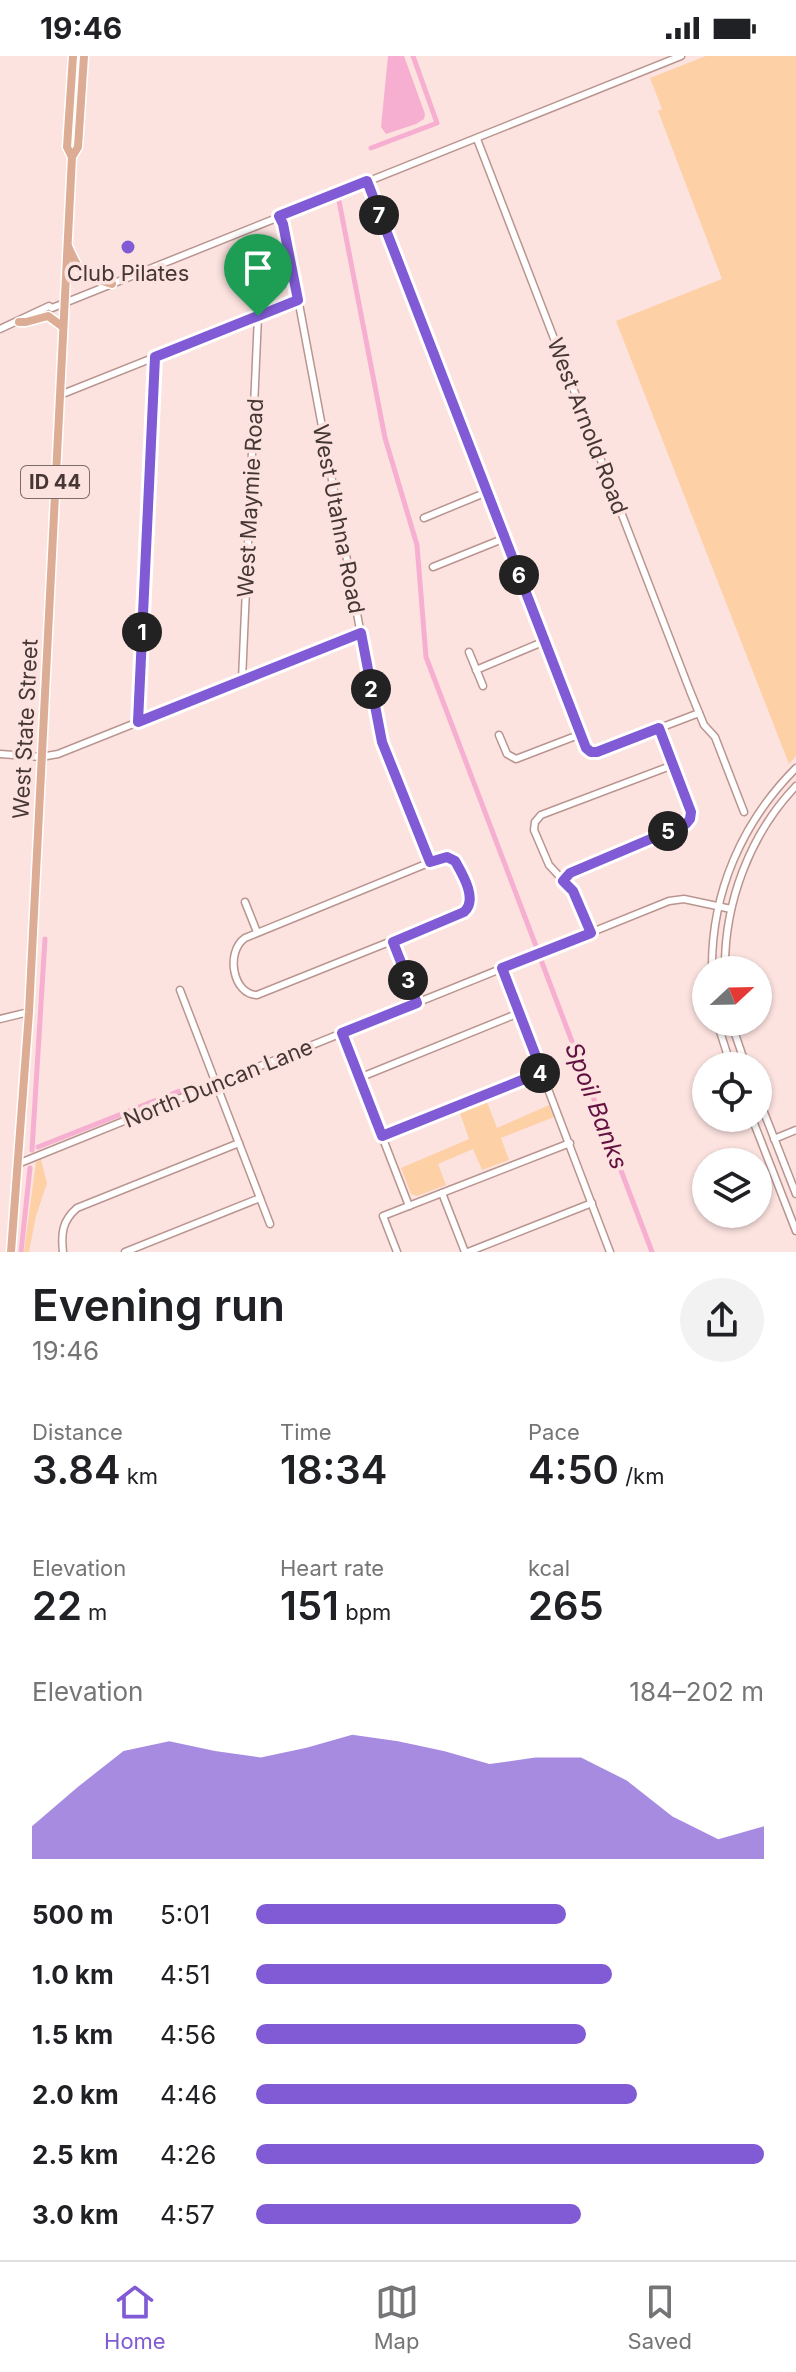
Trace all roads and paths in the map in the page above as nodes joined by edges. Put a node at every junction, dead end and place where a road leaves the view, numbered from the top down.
1 (75, 56) edge
2 (84, 56) edge
3 (681, 56) edge
4 (81, 105) junction
5 (477, 139) junction
6 (73, 154) junction
7 (367, 181) junction
8 (279, 216) junction
9 (67, 244) junction
10 (112, 284) junction
11 (298, 300) junction
12 (64, 303) junction
13 (258, 316) junction
14 (19, 322) junction
15 (63, 327) junction
16 (0, 329) edge
17 (155, 357) junction
18 (60, 395) junction
19 (487, 492) junction
20 (424, 518) dead end
21 (505, 538) junction
22 (433, 567) dead end
23 (361, 633) junction
24 (545, 641) junction
25 (469, 652) dead end
26 (476, 670) junction
27 (242, 680) junction
28 (483, 686) dead end
29 (699, 713) junction
30 (138, 722) junction
31 (659, 728) junction
32 (581, 734) junction
33 (499, 735) dead end
34 (0, 754) edge
35 (41, 757) junction
36 (673, 765) junction
37 (796, 768) edge
38 (796, 786) edge
39 (744, 812) dead end
40 (430, 862) junction
41 (563, 881) junction
42 (245, 902) dead end
43 (718, 905) junction
44 (731, 909) junction
45 (257, 932) junction
46 (591, 933) junction
47 (393, 942) junction
48 (713, 956) edge
49 (726, 956) edge
50 (502, 968) junction
51 (180, 990) dead end
52 (417, 1003) junction
53 (29, 1012) junction
54 (519, 1013) junction
55 (0, 1019) edge
56 (342, 1033) junction
57 (542, 1072) junction
58 (359, 1078) junction
59 (216, 1083) junction
60 (796, 1130) edge
61 (757, 1132) edge
62 (771, 1132) edge
63 (382, 1136) junction
64 (774, 1139) junction
65 (239, 1143) junction
66 (570, 1143) junction
67 (20, 1163) junction
68 (442, 1193) junction
69 (796, 1194) edge
70 (260, 1198) junction
71 (592, 1203) junction
72 (409, 1206) junction
73 (270, 1224) dead end
74 (796, 1231) edge
75 (11, 1252) edge
76 (63, 1252) edge
77 (125, 1252) edge
78 (397, 1252) edge
79 (467, 1252) edge
80 (610, 1252) edge

1 - 4 main road
1 - 6 main road
2 - 4 main road
3 - 5 street
4 - 6 main road
5 - 7 street
5 - 29 street, West Arnold Road
6 - 9 main road, ID 44
7 - 8 street
7 - 19 street
8 - 10 street
8 - 11 street, West Utahna Road
9 - 10 main road
9 - 12 main road, ID 44
10 - 12 street
11 - 13 street
11 - 23 street, West Utahna Road
12 - 14 street
12 - 15 main road, West State Street / ID 44
13 - 17 street
13 - 27 street, West Maymie Road
14 - 15 main road
14 - 16 street
15 - 18 main road, West State Street / ID 44
17 - 18 street
17 - 30 street
18 - 35 main road, West State Street / ID 44
19 - 20 street
19 - 21 street
21 - 22 street
21 - 24 street
23 - 27 street
23 - 40 street, West Utahna Road
24 - 26 street
24 - 32 street
25 - 26 street
26 - 28 street
27 - 30 street
29 - 31 street
29 - 39 street, West Arnold Road
30 - 35 street
31 - 32 street
31 - 36 street
32 - 33 street
34 - 35 street
35 - 53 main road, West State Street / ID 44
36 - 41 street
36 - 41 street
37 - 43 street
38 - 44 street
40 - 45 street
40 - 47 street
41 - 46 street
42 - 45 street
43 - 44 street, North Duncan Lane
43 - 46 street, North Duncan Lane
43 - 48 street
44 - 49 street
45 - 47 street
46 - 50 street, North Duncan Lane
47 - 52 street
50 - 52 street, North Duncan Lane
50 - 54 street
51 - 59 street
52 - 56 street, North Duncan Lane
53 - 55 street
53 - 67 main road, West State Street / ID 44
54 - 57 street
54 - 58 street
56 - 58 street
56 - 59 street, North Duncan Lane
57 - 63 street
57 - 66 street
58 - 63 street
59 - 65 street
59 - 67 street, North Duncan Lane
60 - 64 street
61 - 74 street
62 - 64 street
63 - 72 street
64 - 69 street
65 - 70 street
65 - 76 street
66 - 68 street
66 - 71 street
67 - 75 main road, West State Street / ID 44
68 - 72 street
68 - 79 street
70 - 73 street
70 - 77 street
71 - 79 street
71 - 80 street
72 - 78 street

